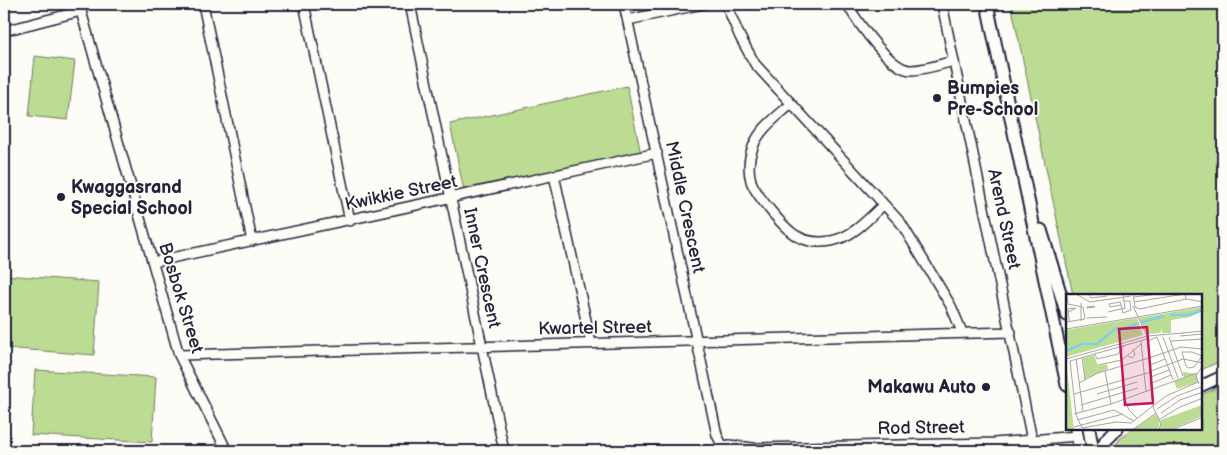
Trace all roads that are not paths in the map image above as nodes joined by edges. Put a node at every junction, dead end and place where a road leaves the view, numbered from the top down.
1 (203, 4) edge
2 (304, 4) edge
3 (410, 4) edge
4 (624, 4) edge
5 (703, 4) edge
6 (726, 4) edge
7 (847, 4) edge
8 (942, 4) edge
9 (987, 4) edge
10 (80, 7) edge
11 (628, 20) junction
12 (4, 31) edge
13 (954, 61) junction
14 (791, 104) junction
15 (657, 153) junction
16 (1019, 156) junction
17 (554, 175) junction
18 (451, 199) junction
19 (884, 205) junction
20 (350, 221) junction
21 (252, 241) junction
22 (152, 262) junction
23 (1066, 312) edge
24 (962, 332) junction
25 (1011, 332) junction
26 (696, 342) junction
27 (591, 343) junction
28 (483, 347) junction
29 (180, 355) junction
30 (1223, 376) edge
31 (1066, 380) edge
32 (1202, 386) edge
33 (1092, 430) edge
34 (1116, 430) edge
35 (1076, 432) edge
36 (1032, 440) junction
37 (1045, 440) junction
38 (995, 447) edge
39 (726, 448) edge
40 (908, 448) edge
41 (818, 449) edge
42 (228, 451) edge
43 (504, 451) edge
44 (616, 451) edge
45 (1045, 451) edge
46 (1080, 451) edge
47 (1093, 451) edge
48 (1100, 451) edge

1 - 21 street
2 - 20 street
3 - 18 street, Inner Crescent
4 - 11 street, Middle Crescent
5 - 11 street
6 - 14 street
7 - 13 street
8 - 13 street, Arend Street
9 - 16 main road
10 - 12 street
10 - 22 street, Bosbok Street
11 - 15 street, Middle Crescent
13 - 25 street, Arend Street
14 - 19 street
14 - 19 street
15 - 17 street, Kwikkie Street
15 - 26 street, Middle Crescent
16 - 23 main road
16 - 31 main road
17 - 18 street, Kwikkie Street
17 - 27 street
18 - 20 street, Kwikkie Street
18 - 28 street, Inner Crescent
19 - 24 street
20 - 21 street, Kwikkie Street
21 - 22 street, Kwikkie Street
22 - 29 street, Bosbok Street
24 - 25 street, Kwartel Street
24 - 26 street, Kwartel Street
25 - 36 street, Arend Street
26 - 27 street, Kwartel Street
26 - 39 street, Middle Crescent
27 - 28 street, Kwartel Street
28 - 29 street, Kwartel Street
28 - 43 street, Inner Crescent
29 - 42 street, Bosbok Street
30 - 32 street
33 - 47 main road
34 - 48 main road
35 - 37 street, Rod Street
35 - 46 main road
36 - 37 street, Rod Street
36 - 38 street, Rod Street
37 - 45 street
38 - 40 street, Rod Street
39 - 41 street, Rod Street
39 - 44 street, Rod Street
40 - 41 street, Rod Street

